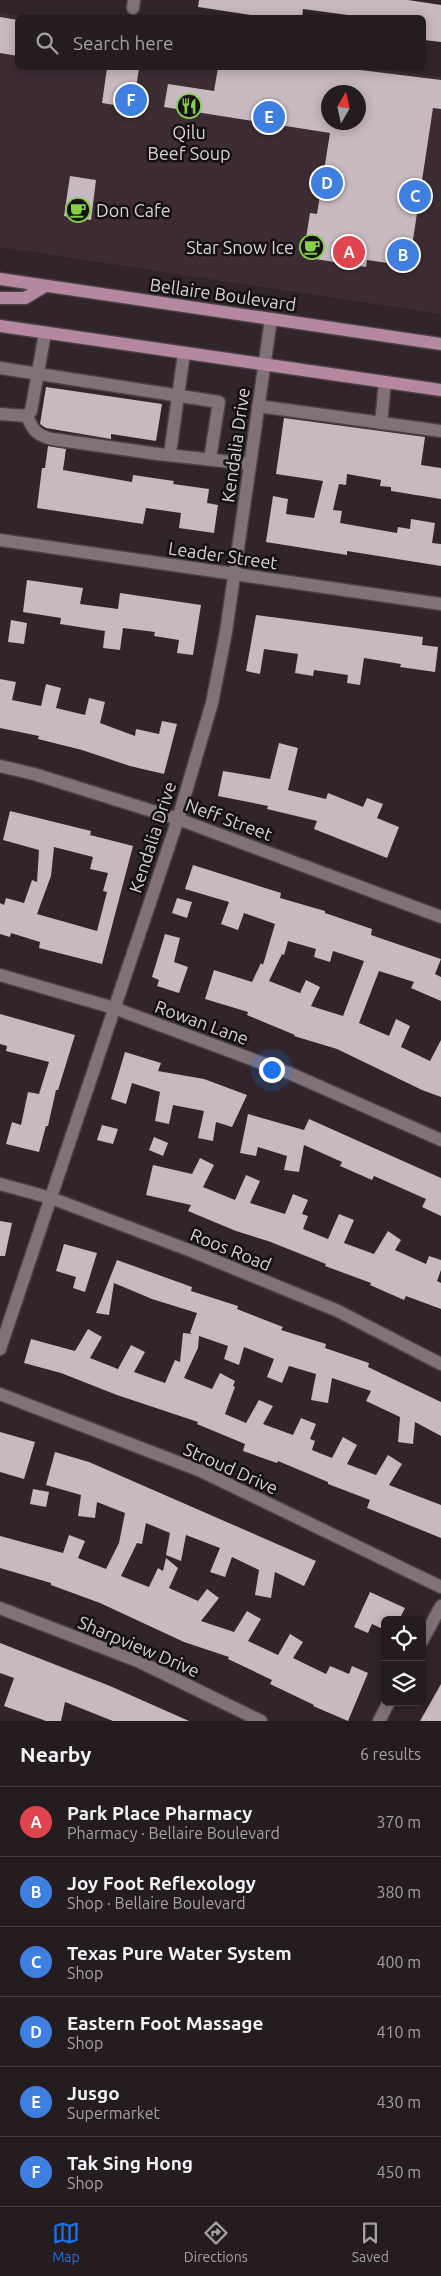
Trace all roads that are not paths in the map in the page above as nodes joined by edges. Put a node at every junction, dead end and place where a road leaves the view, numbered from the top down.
1 (0, 279) edge
2 (45, 286) junction
3 (0, 298) edge
4 (271, 319) junction
5 (0, 326) edge
6 (45, 333) junction
7 (441, 344) edge
8 (184, 353) junction
9 (264, 365) junction
10 (0, 368) edge
11 (38, 374) junction
12 (385, 382) junction
13 (441, 390) edge
14 (179, 395) junction
15 (258, 406) junction
16 (0, 414) edge
17 (27, 416) junction
18 (381, 423) junction
19 (441, 431) edge
20 (170, 454) junction
21 (210, 459) junction
22 (250, 464) junction
23 (0, 540) edge
24 (234, 574) junction
25 (441, 604) edge
26 (0, 766) edge
27 (178, 819) junction
28 (441, 917) edge
29 (0, 975) edge
30 (114, 1008) junction
31 (441, 1140) edge
32 (0, 1184) edge
33 (51, 1198) junction
34 (0, 1350) edge
35 (441, 1364) edge
36 (0, 1394) edge
37 (441, 1587) edge
38 (441, 1606) edge
39 (0, 1608) edge
40 (426, 1634) edge
41 (388, 1706) edge
42 (261, 1721) edge
43 (379, 1721) edge

1 - 2 main road, Bellaire Boulevard
2 - 3 main road
2 - 4 main road, Bellaire Boulevard
4 - 7 main road, Bellaire Boulevard
4 - 9 street, Kendalia Drive
5 - 6 main road
6 - 8 main road
6 - 11 street
8 - 9 main road
8 - 14 street
9 - 12 main road
9 - 15 street, Kendalia Drive
10 - 11 street
11 - 14 street
11 - 17 street
12 - 13 main road
12 - 18 street
14 - 20 street
14 - 21 street
15 - 18 street
15 - 22 street, Kendalia Drive
16 - 17 street
17 - 20 street
18 - 19 street
20 - 21 street
21 - 22 street
22 - 24 street, Kendalia Drive
23 - 24 street, Leader Street
24 - 25 street, Leader Street
24 - 27 street, Kendalia Drive
26 - 27 street, Neff Street
27 - 28 street, Neff Street
27 - 30 street, Kendalia Drive
29 - 30 street, Rowan Lane
30 - 31 street, Rowan Lane
30 - 33 street, Kendalia Drive
32 - 33 street, Roos Road
33 - 34 street, Kendalia Drive
33 - 35 street, Roos Road
36 - 37 street, Stroud Drive
38 - 40 street
39 - 42 street, Sharpview Drive
41 - 43 street

